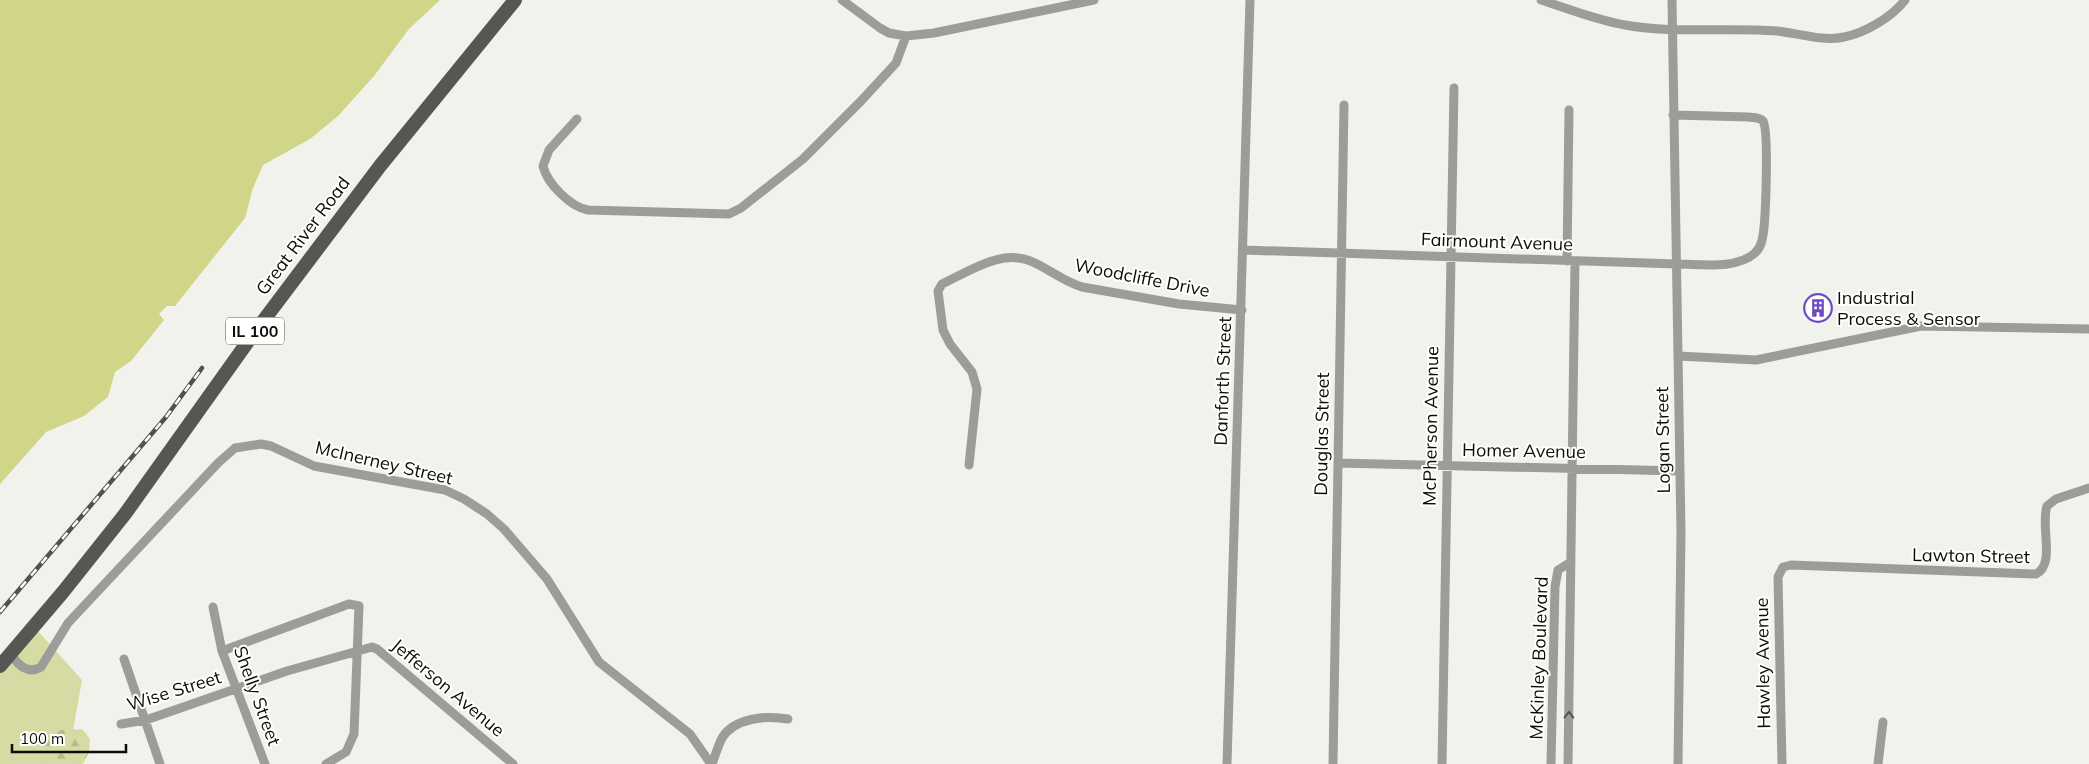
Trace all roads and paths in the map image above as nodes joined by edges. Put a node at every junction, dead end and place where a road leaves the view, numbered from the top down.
1 (514, 0) edge
2 (842, 0) edge
3 (1094, 0) edge
4 (1250, 0) edge
5 (1541, 0) edge
6 (1672, 0) edge
7 (1905, 0) edge
8 (1671, 29) junction
9 (906, 36) junction
10 (1454, 88) dead end
11 (1344, 105) dead end
12 (1569, 110) dead end
13 (1673, 115) junction
14 (577, 118) dead end
15 (1242, 250) junction
16 (1341, 252) junction
17 (1450, 257) junction
18 (1571, 261) junction
19 (1677, 264) junction
20 (1242, 310) junction
21 (2089, 329) edge
22 (1678, 356) junction
23 (1338, 464) junction
24 (969, 466) dead end
25 (1446, 466) junction
26 (1572, 468) junction
27 (1680, 472) junction
28 (2089, 488) edge
29 (1571, 562) junction
30 (1786, 566) joint
31 (213, 607) dead end
32 (358, 650) junction
33 (222, 651) junction
34 (10, 654) junction
35 (124, 659) dead end
36 (0, 666) edge
37 (236, 690) junction
38 (788, 719) dead end
39 (146, 720) junction
40 (1883, 722) dead end
41 (121, 724) dead end
42 (160, 764) edge
43 (265, 764) edge
44 (326, 764) edge
45 (513, 764) edge
46 (712, 764) edge
47 (1227, 764) edge
48 (1333, 764) edge
49 (1442, 764) edge
50 (1551, 764) edge
51 (1568, 764) edge
52 (1678, 764) edge
53 (1782, 764) edge
54 (1878, 764) edge

1 - 34 main road, Great River Road / IL 100
2 - 9 street
3 - 9 street
4 - 15 street, Danforth Street
5 - 8 street
6 - 8 street, Logan Street
7 - 8 street
8 - 13 street, Logan Street
9 - 14 street
10 - 17 street, McPherson Avenue
11 - 16 street, Douglas Street
12 - 18 street, McKinley Boulevard
13 - 19 street, Logan Street
13 - 19 street, Fairmount Avenue
15 - 16 street, Fairmount Avenue
15 - 20 street, Danforth Street
16 - 17 street, Fairmount Avenue
16 - 23 street, Douglas Street
17 - 18 street, Fairmount Avenue
17 - 25 street, McPherson Avenue
18 - 19 street, Fairmount Avenue
18 - 26 street, McKinley Boulevard
19 - 22 street, Logan Street
20 - 24 street, Woodcliffe Drive
20 - 47 street, Danforth Street
21 - 22 street
22 - 27 street, Logan Street
23 - 25 street, Homer Avenue
23 - 48 street, Douglas Street
25 - 26 street, Homer Avenue
25 - 49 street, McPherson Avenue
26 - 27 street, Homer Avenue
26 - 29 street, McKinley Boulevard
27 - 52 street, Logan Street
28 - 30 street, Lawton Street
29 - 50 street, McKinley Boulevard
51 -> 29 street, McKinley Boulevard
30 - 53 street, Hawley Avenue
31 - 33 street, Shelly Street
32 - 33 street
32 - 37 street, Wise Street
32 - 44 street
32 - 45 street, Jefferson Avenue
33 - 37 street, Shelly Street
34 - 36 main road, Great River Road / IL 100
34 - 46 street, McInerney Street
35 - 39 street
37 - 39 street, Wise Street
37 - 43 street, Shelly Street
38 - 46 street
39 - 41 street, Wise Street
39 - 42 street
40 - 54 street

